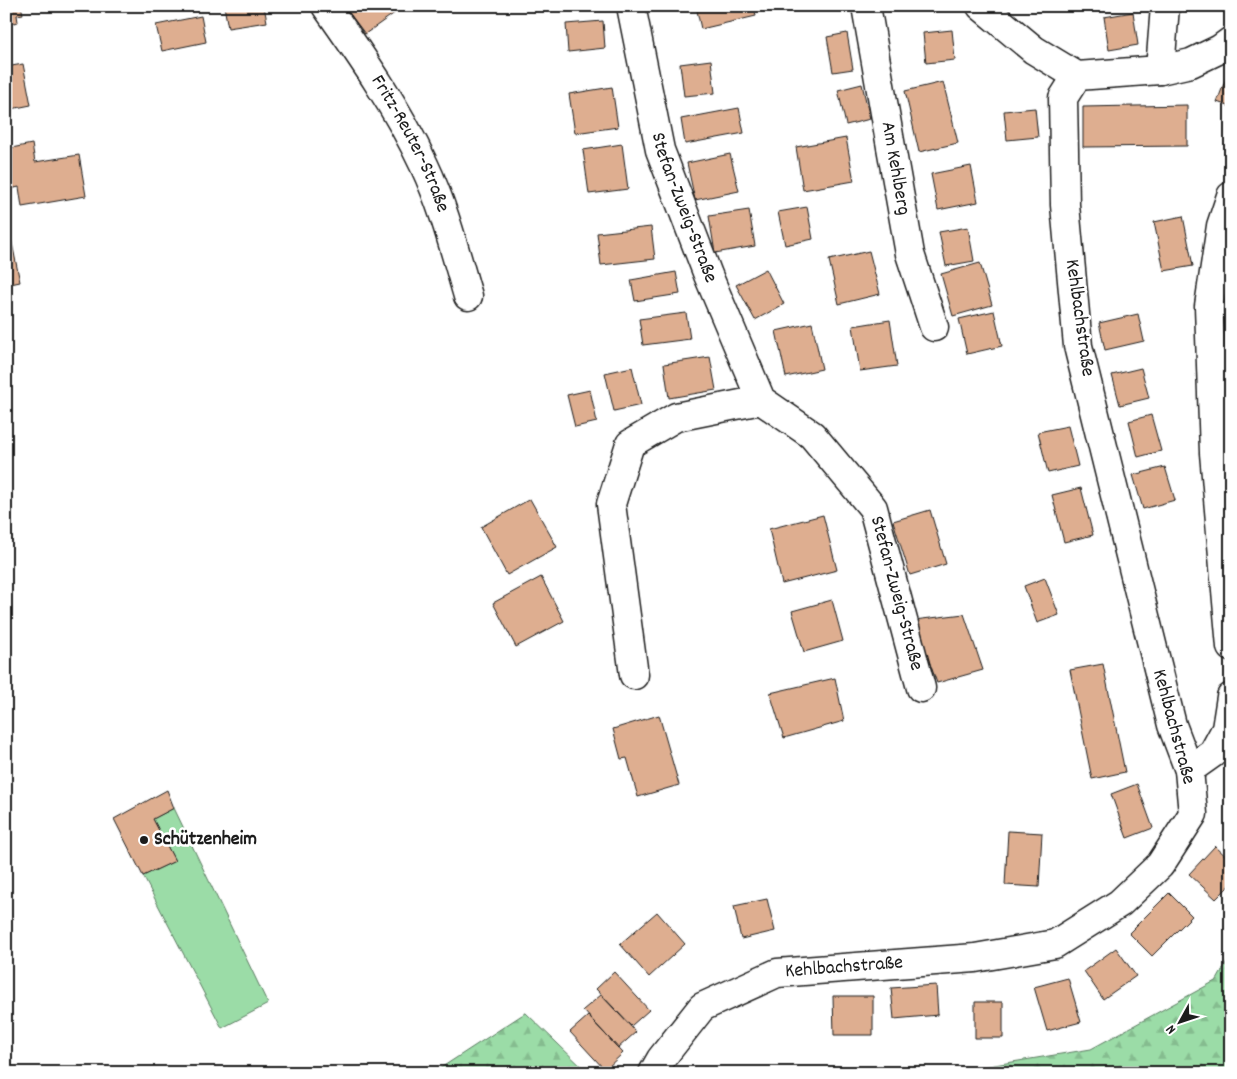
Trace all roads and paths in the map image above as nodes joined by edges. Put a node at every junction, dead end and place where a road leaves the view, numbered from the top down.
1 (326, 6) edge
2 (631, 6) edge
3 (866, 6) edge
4 (981, 6) edge
5 (1165, 6) edge
6 (1231, 40) edge
7 (1160, 70) junction
8 (1077, 76) junction
9 (1231, 196) edge
10 (468, 296) dead end
11 (934, 327) dead end
12 (761, 400) junction
13 (1231, 647) edge
14 (634, 675) dead end
15 (921, 688) dead end
16 (1231, 697) edge
17 (1189, 770) junction
18 (653, 1073) edge

1 - 10 street, Fritz-Reuter-Straße
2 - 12 street, Stefan-Zweig-Straße
3 - 11 street, Am Kehlberg
4 - 8 street
5 - 7 street
6 - 7 street
7 - 8 street
8 - 17 street, Kehlbachstraße
9 - 13 street
12 - 14 street
12 - 15 street, Stefan-Zweig-Straße
16 - 17 street
17 - 18 street, Kehlbachstraße

